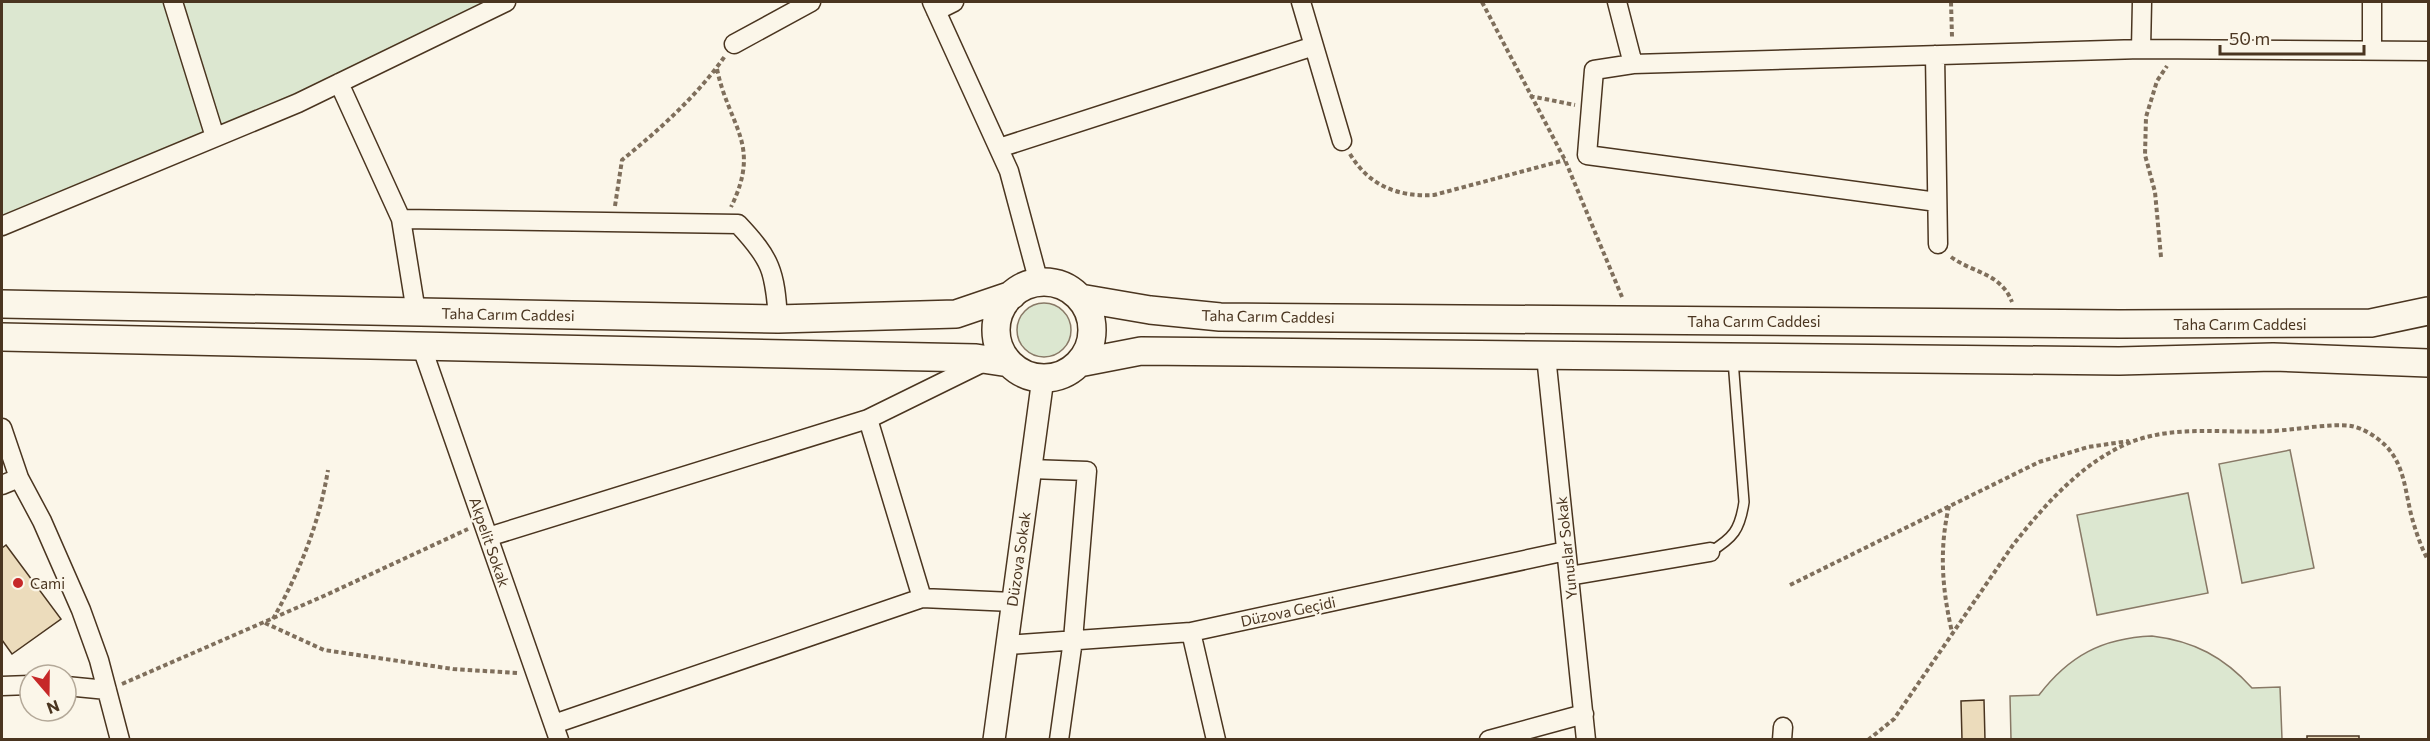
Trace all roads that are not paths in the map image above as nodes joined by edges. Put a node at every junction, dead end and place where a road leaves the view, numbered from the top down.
1 (173, 2) edge
2 (506, 2) edge
3 (811, 2) edge
4 (954, 2) edge
5 (1301, 2) edge
6 (1617, 2) edge
7 (2142, 2) edge
8 (2372, 2) edge
9 (934, 6) edge
10 (734, 44) dead end
11 (1314, 46) junction
12 (2141, 49) junction
13 (2372, 49) junction
14 (2428, 51) edge
15 (1943, 54) junction
16 (1633, 64) junction
17 (339, 83) junction
18 (215, 137) junction
19 (1342, 141) road end
20 (999, 148) junction
21 (1937, 202) junction
22 (401, 219) junction
23 (2, 226) edge
24 (1938, 244) road end
25 (1039, 283) junction
26 (1012, 295) junction
27 (1080, 298) junction
28 (2, 304) edge
29 (2428, 311) edge
30 (416, 312) junction
31 (778, 319) junction
32 (2, 337) edge
33 (421, 345) junction
34 (1546, 356) junction
35 (1733, 357) junction
36 (998, 361) junction
37 (1078, 363) junction
38 (2428, 363) edge
39 (1042, 378) junction
40 (867, 419) junction
41 (2, 428) edge
42 (1030, 469) junction
43 (19, 478) junction
44 (2, 485) edge
45 (485, 529) junction
46 (1566, 551) junction
47 (1710, 552) joint
48 (1569, 576) junction
49 (922, 598) junction
50 (1013, 602) junction
51 (1191, 632) junction
52 (1073, 640) junction
53 (1007, 645) junction
54 (18, 685) edge
55 (2, 686) edge
56 (78, 687) edge
57 (107, 690) junction
58 (1584, 714) junction
59 (556, 732) edge
60 (120, 740) edge
61 (994, 740) edge
62 (1059, 740) edge
63 (1216, 740) edge
64 (1489, 740) edge
65 (1586, 740) edge

1 - 18 street
2 - 17 street
3 - 10 street
4 - 9 street
5 - 11 street
6 - 16 street
7 - 12 street
8 - 13 street
9 - 20 street
11 - 19 street
11 - 20 street
12 - 13 street
12 - 15 street
13 - 14 street
15 - 16 street
15 - 21 street
16 - 21 street
17 - 18 street
17 - 22 street
18 - 23 street
20 - 25 street
21 - 24 street
22 - 30 street
22 - 31 street
25 - 26 main road
25 - 27 main road
26 - 31 main road, Taha Carım Caddesi
26 - 36 main road
27 - 29 main road, Taha Carım Caddesi
27 - 37 main road
28 - 30 main road, Taha Carım Caddesi
30 - 31 main road, Taha Carım Caddesi
32 - 33 main road
33 - 36 main road
33 - 45 street, Akpelit Sokak
34 - 35 main road
34 - 37 main road
34 - 46 street, Yunuslar Sokak
35 - 38 main road
35 - 47 lane
36 - 39 main road
36 - 40 street
37 - 39 main road
39 - 42 street, Düzova Sokak
40 - 45 street
40 - 49 street
41 - 43 street
42 - 50 street, Düzova Sokak
42 - 52 street
43 - 44 street
43 - 57 street
45 - 59 street, Akpelit Sokak
46 - 48 street, Yunuslar Sokak
46 - 51 street, Düzova Geçidi
47 - 48 street
48 - 58 street, Yunuslar Sokak
49 - 50 street
49 - 59 street
50 - 53 street, Düzova Sokak
51 - 52 street, Düzova Geçidi
51 - 63 street
52 - 53 street, Düzova Geçidi
52 - 62 street
53 - 61 street, Düzova Sokak
54 - 55 street
56 - 57 street
57 - 60 street
58 - 64 street
58 - 65 street, Yunuslar Sokak

